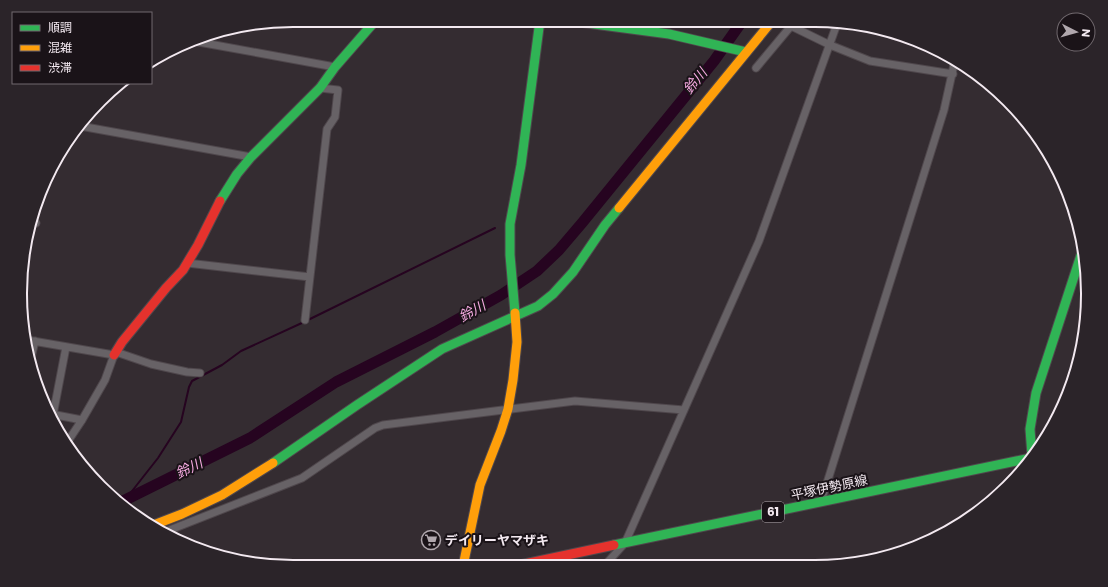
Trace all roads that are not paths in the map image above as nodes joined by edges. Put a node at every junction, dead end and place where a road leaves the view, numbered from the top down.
1 (370, 27) edge
2 (539, 27) edge
3 (642, 27) edge
4 (766, 27) edge
5 (791, 27) edge
6 (794, 27) edge
7 (836, 28) edge
8 (203, 43) edge
9 (830, 45) junction
10 (744, 51) junction
11 (335, 67) junction
12 (954, 67) edge
13 (756, 68) dead end
14 (953, 74) junction
15 (320, 88) junction
16 (85, 127) edge
17 (252, 157) junction
18 (1079, 262) edge
19 (187, 264) junction
20 (310, 277) junction
21 (515, 312) junction
22 (305, 320) dead end
23 (31, 341) edge
24 (66, 347) junction
25 (115, 354) junction
26 (200, 373) dead end
27 (53, 409) edge
28 (508, 409) junction
29 (684, 410) junction
30 (57, 416) edge
31 (82, 420) junction
32 (70, 438) edge
33 (1031, 450) edge
34 (1024, 459) edge
35 (821, 502) junction
36 (158, 523) edge
37 (170, 530) edge
38 (625, 543) junction
39 (464, 560) edge
40 (544, 560) edge
41 (610, 560) edge

1 - 11 street
2 - 21 street
3 - 10 street
4 - 10 street
5 - 13 street
6 - 9 street
7 - 9 street
8 - 11 street
9 - 14 street
9 - 29 street
10 - 21 street
11 - 15 street
12 - 14 street
14 - 35 street
15 - 17 street
15 - 20 street
16 - 17 street
17 - 19 street
18 - 33 street
19 - 20 street
19 - 25 street
20 - 22 street
21 - 28 street
21 - 36 street
23 - 24 street
24 - 25 street
24 - 27 street
25 - 26 street
25 - 31 street
28 - 29 street
28 - 37 street
28 - 39 street
29 - 38 street
30 - 31 street
31 - 32 street
34 - 35 street, 平塚伊勢原線 / 61
35 - 38 street, 平塚伊勢原線 / 61
38 - 40 street, 平塚伊勢原線 / 61
38 - 41 street

